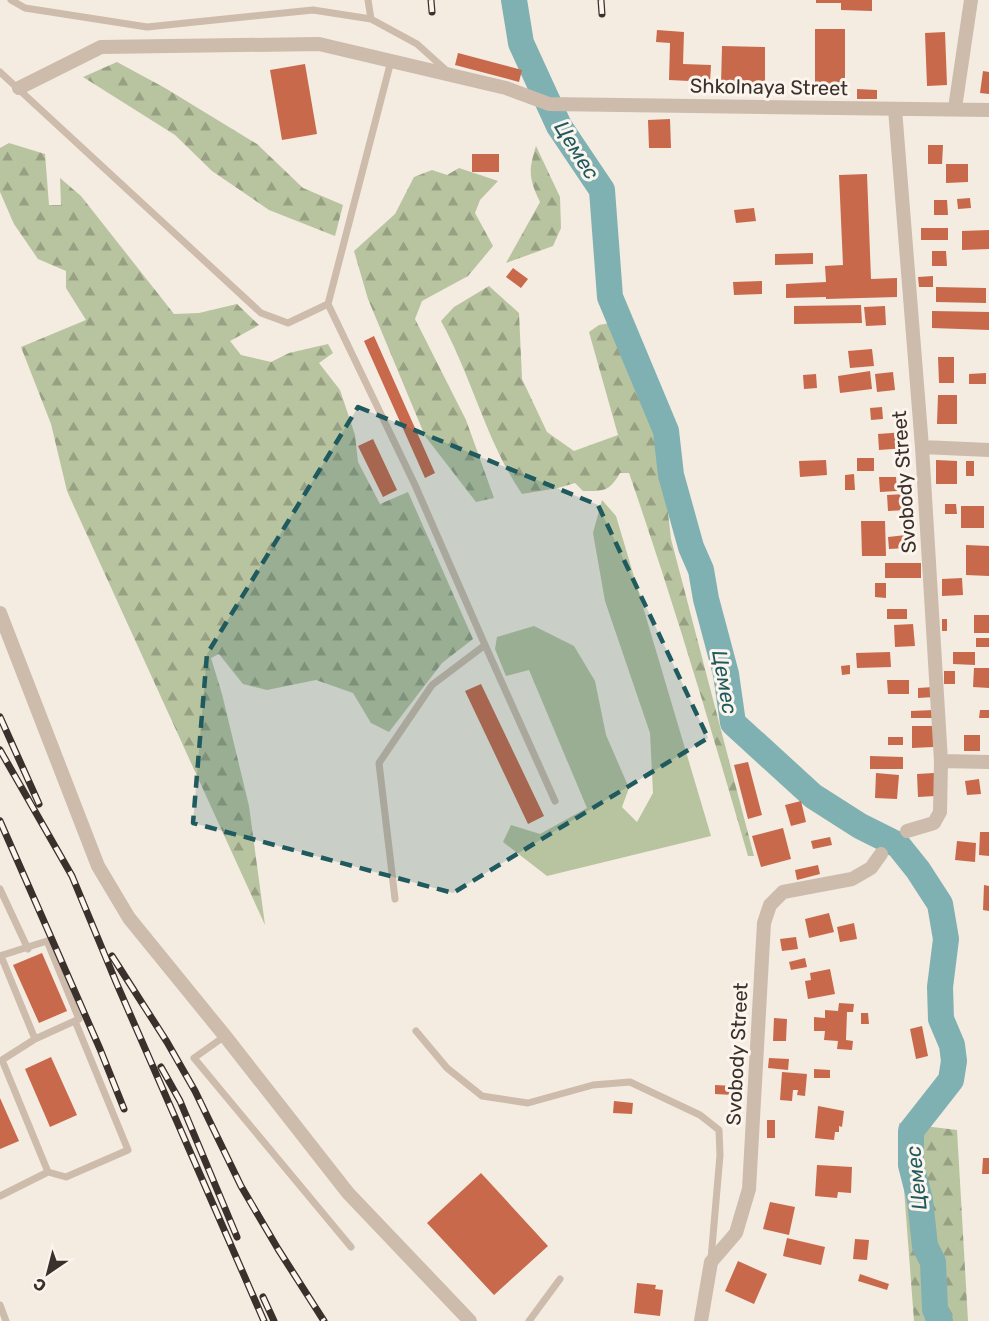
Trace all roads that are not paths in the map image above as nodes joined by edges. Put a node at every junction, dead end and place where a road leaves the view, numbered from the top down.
1 (11, 0) edge
2 (368, 0) edge
3 (971, 0) edge
4 (371, 19) junction
5 (391, 61) junction
6 (0, 72) edge
7 (451, 75) junction
8 (19, 88) junction
9 (955, 108) junction
10 (895, 109) junction
11 (989, 110) edge
12 (328, 304) junction
13 (922, 447) junction
14 (989, 450) edge
15 (0, 613) edge
16 (484, 645) junction
17 (941, 760) junction
18 (989, 762) edge
19 (555, 801) dead end
20 (907, 831) dead end
21 (881, 854) dead end
22 (0, 889) edge
23 (395, 899) dead end
24 (28, 949) junction
25 (0, 956) edge
26 (75, 1022) junction
27 (417, 1031) dead end
28 (225, 1036) junction
29 (35, 1039) junction
30 (48, 1172) junction
31 (0, 1196) edge
32 (351, 1247) dead end
33 (711, 1262) junction
34 (560, 1279) dead end
35 (0, 1305) edge
36 (6, 1321) edge
37 (470, 1321) edge
38 (529, 1321) edge
39 (700, 1321) edge

1 - 4 lane
2 - 4 lane
3 - 9 street
4 - 7 lane
5 - 7 street, Shkolnaya Street
5 - 8 street, Shkolnaya Street
5 - 12 lane
6 - 8 lane
7 - 10 street, Shkolnaya Street
8 - 12 lane
9 - 10 street, Shkolnaya Street
9 - 11 street, Shkolnaya Street
10 - 13 street, Svobody Street
12 - 16 lane
13 - 14 street
13 - 17 street, Svobody Street
15 - 28 street
16 - 19 lane
16 - 23 lane
17 - 18 street
17 - 20 street, Svobody Street
21 - 33 street, Svobody Street
22 - 24 lane
24 - 25 lane
24 - 26 lane
25 - 29 lane
26 - 29 lane
26 - 30 lane
27 - 33 lane
28 - 32 lane
28 - 37 street
29 - 30 lane
30 - 31 lane
33 - 39 street
34 - 38 lane
35 - 36 lane

